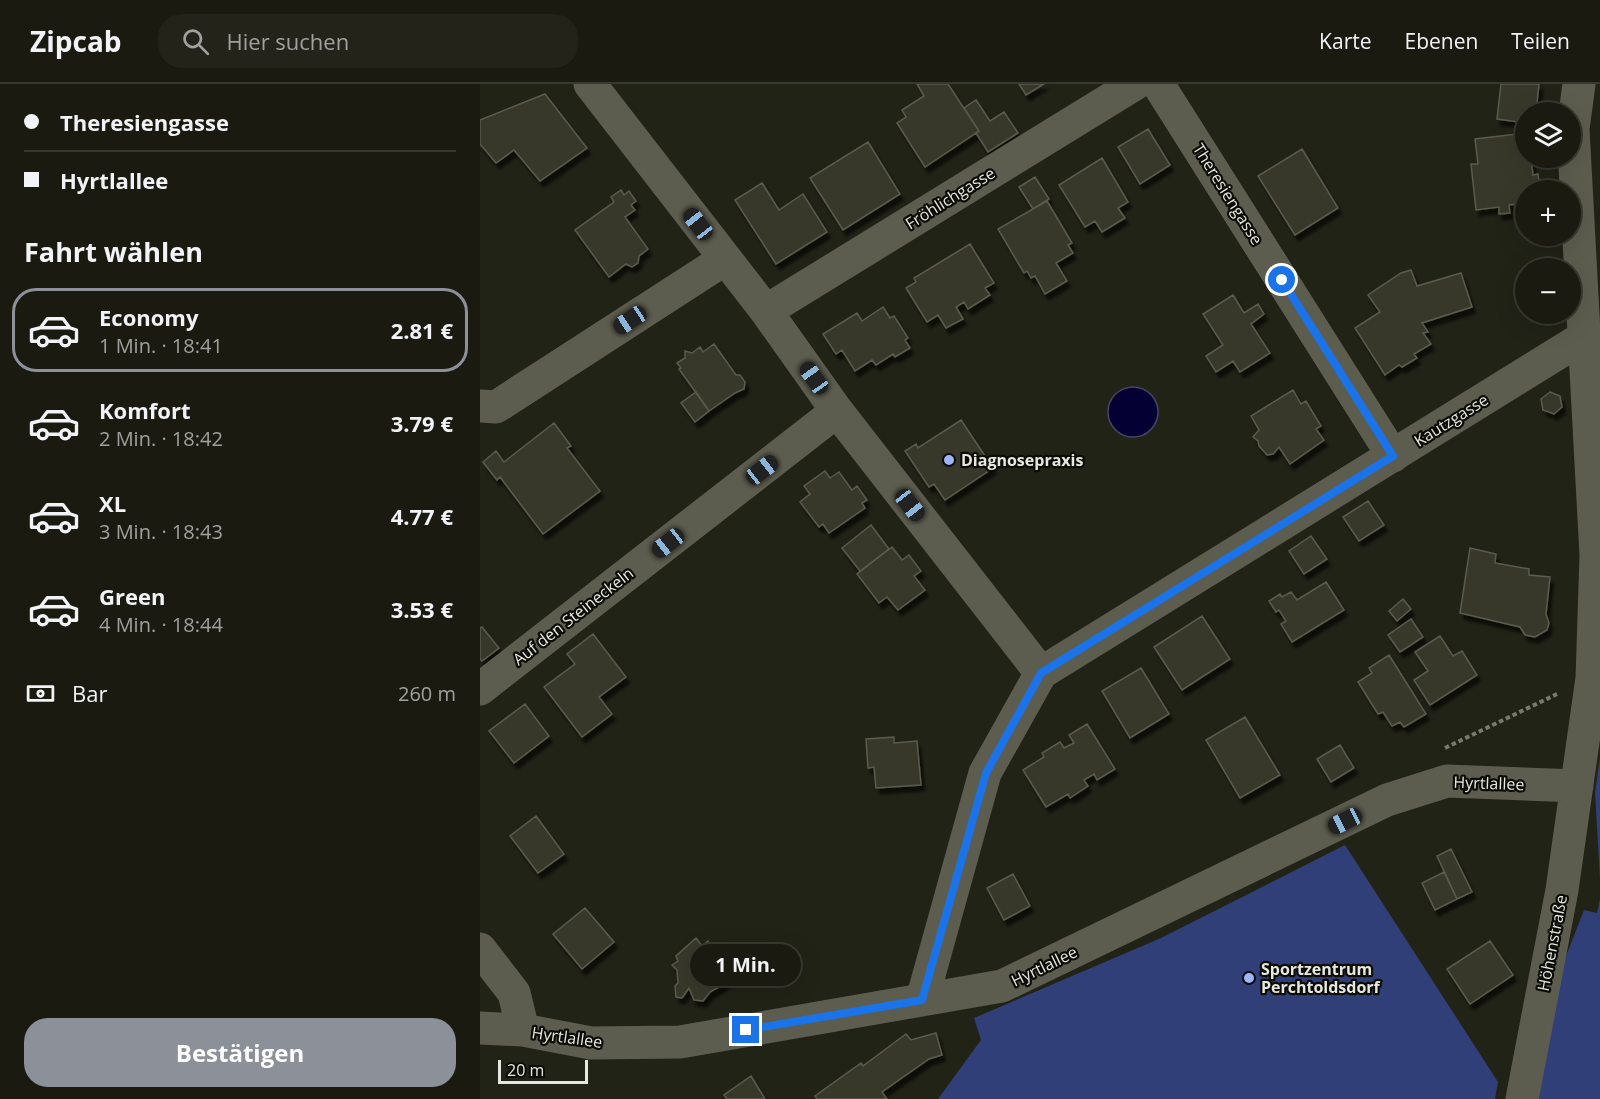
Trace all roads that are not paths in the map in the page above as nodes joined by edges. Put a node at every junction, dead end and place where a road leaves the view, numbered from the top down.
1 (591, 84) edge
2 (1135, 84) edge
3 (1158, 84) edge
4 (1579, 84) edge
5 (725, 259) junction
6 (766, 311) junction
7 (1584, 337) junction
8 (480, 406) edge
9 (837, 411) junction
10 (1393, 456) junction
11 (1598, 554) edge
12 (1041, 673) junction
13 (480, 689) edge
14 (1577, 786) junction
15 (480, 949) edge
16 (922, 1000) junction
17 (480, 1028) edge
18 (523, 1030) junction
19 (1522, 1099) edge

1 - 5 street
2 - 6 street, Fröhlichgasse
3 - 10 street, Theresiengasse
4 - 7 street, Höhenstraße
5 - 6 street
5 - 8 street
6 - 9 street
7 - 10 street, Kautzgasse
7 - 11 street, Höhenstraße
9 - 12 street
9 - 13 street, Auf den Steineckeln
10 - 12 street, Kautzgasse
11 - 14 street, Höhenstraße
12 - 16 street
14 - 16 street, Hyrtlallee
14 - 19 street, Höhenstraße
15 - 18 street
16 - 18 street, Hyrtlallee
17 - 18 street, Hyrtlallee

